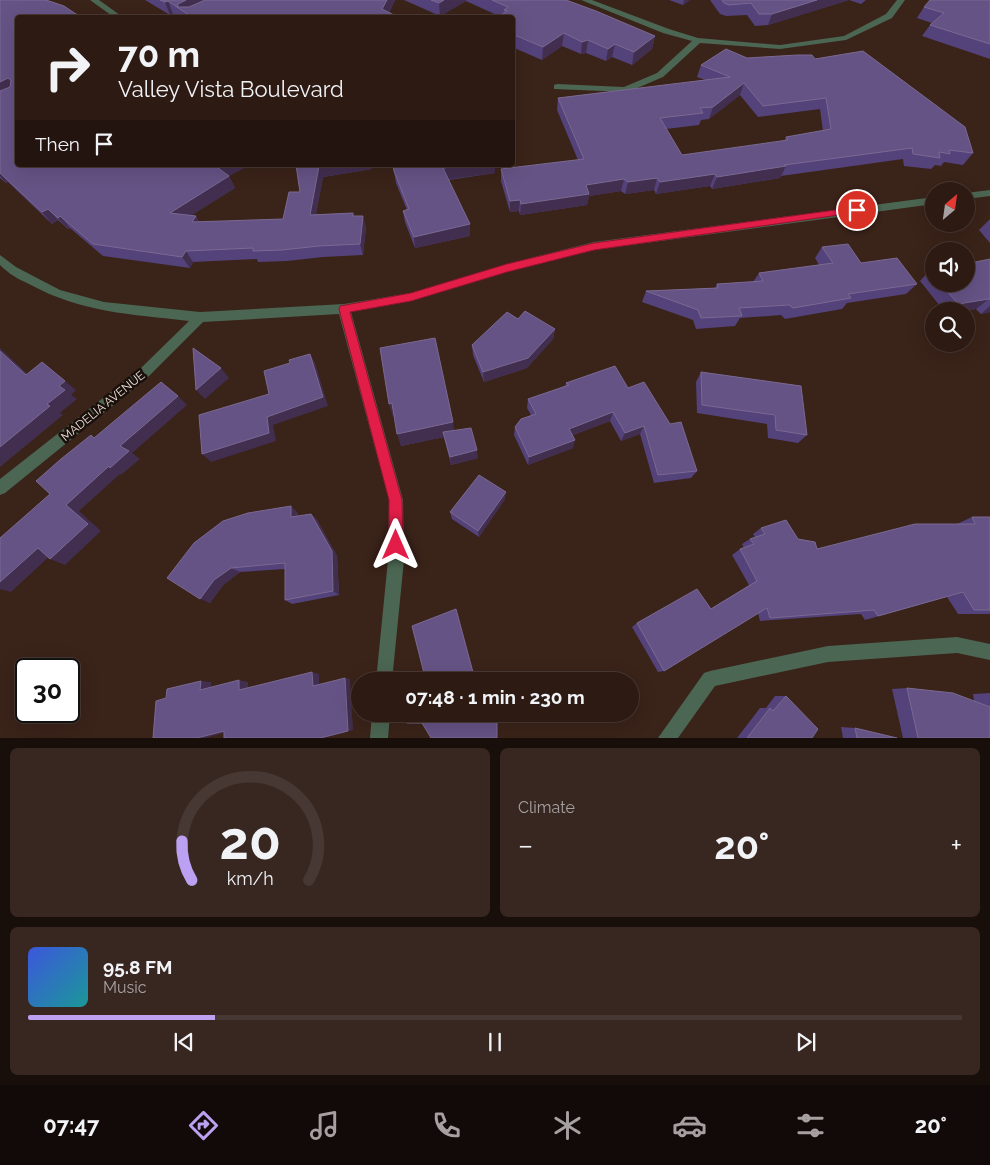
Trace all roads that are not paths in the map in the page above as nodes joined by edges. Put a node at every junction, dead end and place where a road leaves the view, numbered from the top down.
1 (94, 0) edge
2 (585, 0) edge
3 (901, 0) edge
4 (116, 15) edge
5 (698, 40) junction
6 (557, 87) dead end
7 (990, 192) edge
8 (975, 194) edge
9 (925, 201) edge
10 (0, 259) edge
11 (344, 309) junction
12 (200, 317) junction
13 (0, 488) edge
14 (990, 652) edge
15 (385, 672) edge
16 (380, 722) edge
17 (379, 738) edge
18 (667, 738) edge

1 - 4 street
2 - 5 street
3 - 5 street
5 - 6 street
7 - 8 street
9 - 11 street
10 - 12 street
11 - 12 street
11 - 15 street
12 - 13 street, MADELIA AVENUE
14 - 18 street
16 - 17 street

